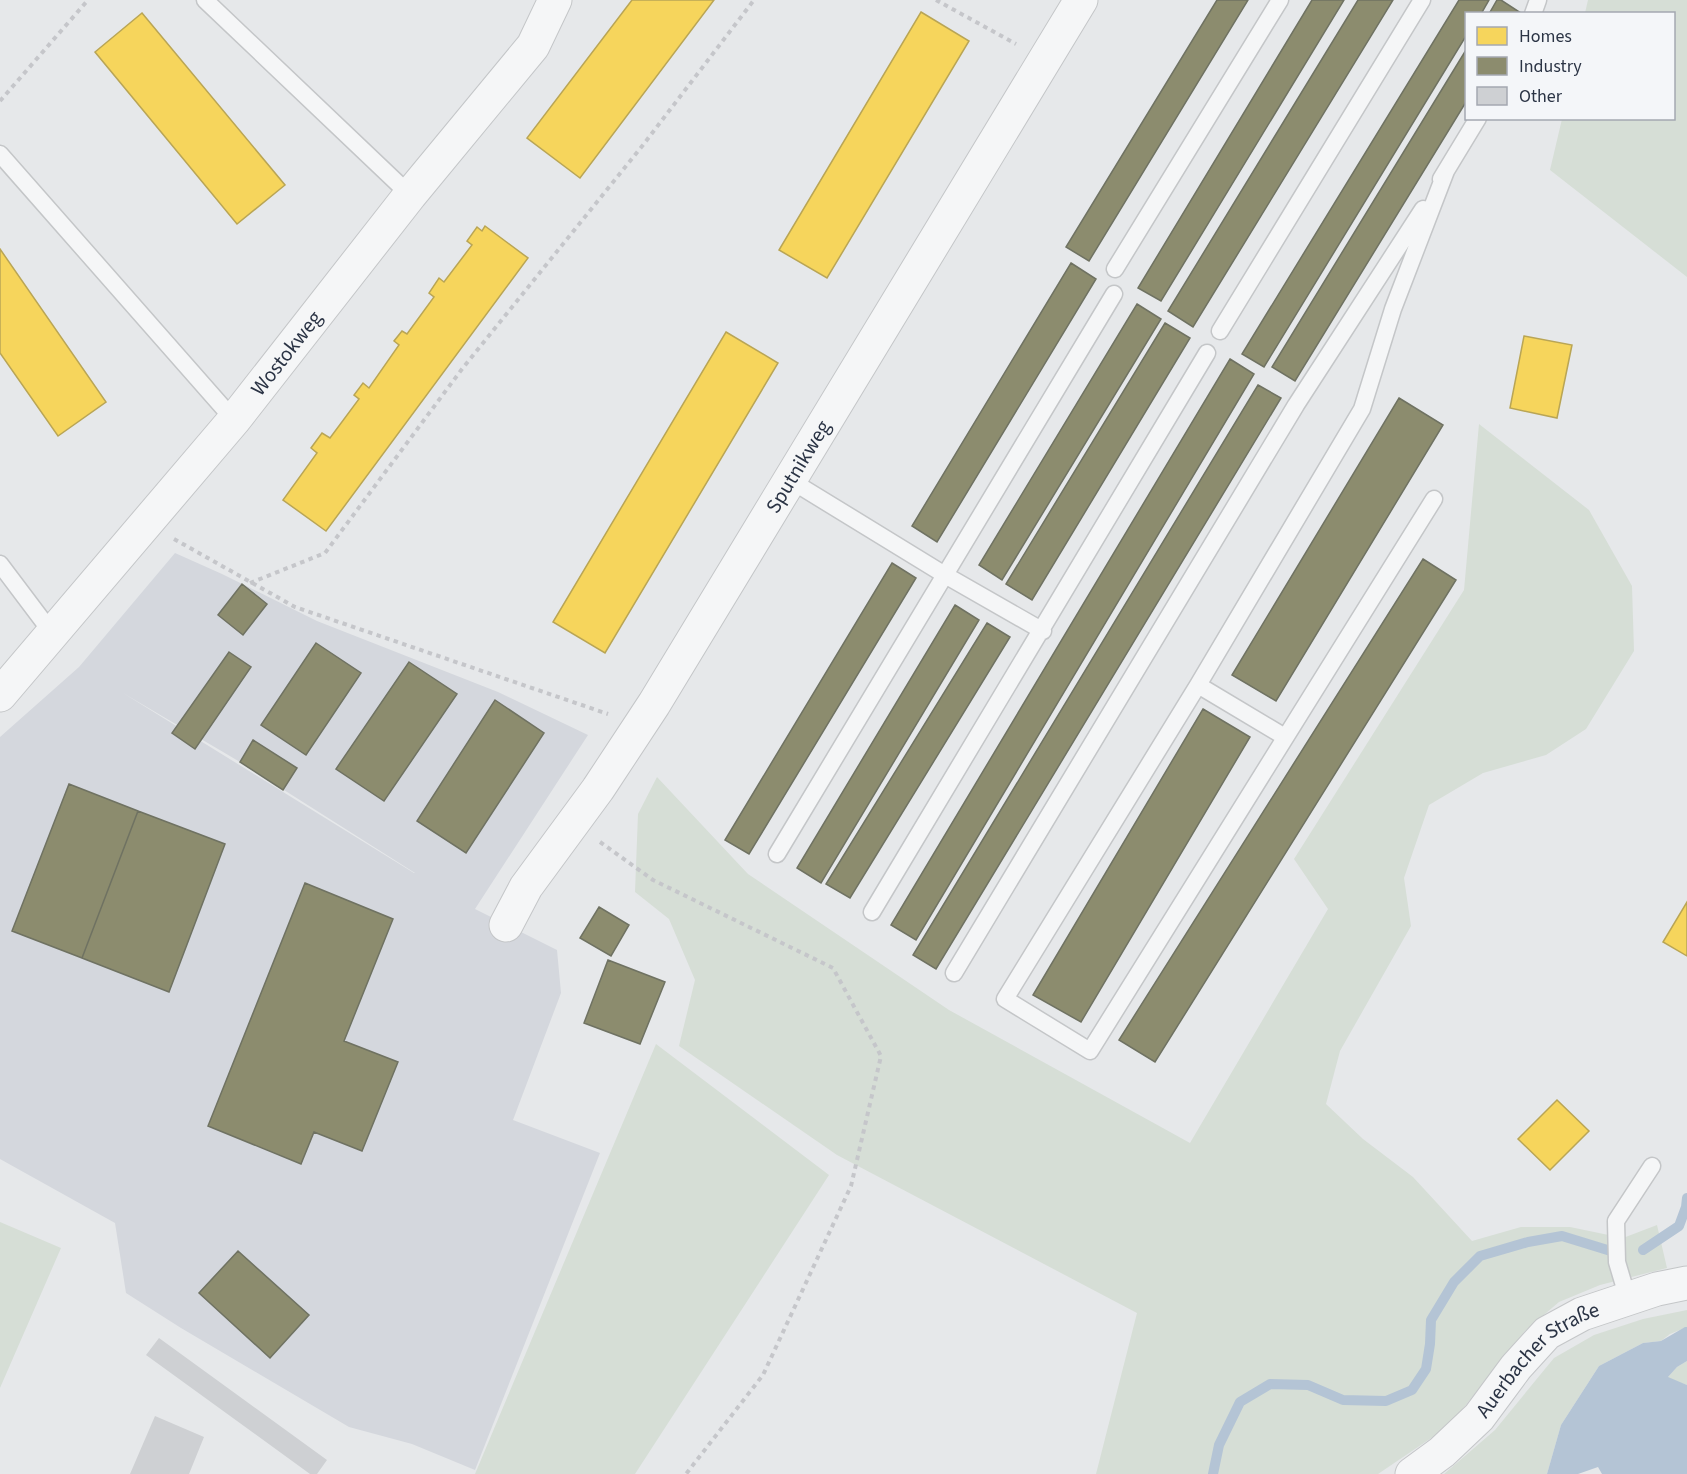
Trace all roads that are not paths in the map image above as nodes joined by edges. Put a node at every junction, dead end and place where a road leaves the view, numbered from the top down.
1 (205, 0) edge
2 (555, 0) edge
3 (1081, 0) edge
4 (1280, 0) edge
5 (1422, 0) edge
6 (1477, 120) edge
7 (0, 154) edge
8 (1446, 171) junction
9 (410, 195) junction
10 (1115, 269) dead end
11 (1114, 294) dead end
12 (1220, 331) dead end
13 (1207, 353) dead end
14 (234, 420) junction
15 (789, 480) junction
16 (1434, 499) dead end
17 (0, 564) edge
18 (945, 574) junction
19 (1042, 631) junction
20 (52, 633) junction
21 (1198, 685) junction
22 (0, 695) edge
23 (1286, 737) junction
24 (777, 854) dead end
25 (872, 912) dead end
26 (506, 925) dead end
27 (954, 973) dead end
28 (1652, 1166) dead end
29 (1687, 1283) edge
30 (1628, 1299) junction
31 (1412, 1474) edge

1 - 9 lane
2 - 9 street, Wostokweg
3 - 15 street, Sputnikweg
4 - 10 lane
5 - 12 lane
6 - 8 lane
7 - 14 lane
8 - 21 lane
8 - 27 lane
9 - 14 street, Wostokweg
11 - 18 lane
13 - 19 lane
14 - 20 street, Wostokweg
15 - 18 lane
15 - 26 street, Sputnikweg
16 - 23 lane
17 - 20 lane
18 - 19 lane
18 - 24 lane
19 - 25 lane
20 - 22 street, Wostokweg
21 - 23 lane
21 - 23 lane
28 - 30 lane
29 - 30 street, Auerbacher Straße
30 - 31 street, Auerbacher Straße

